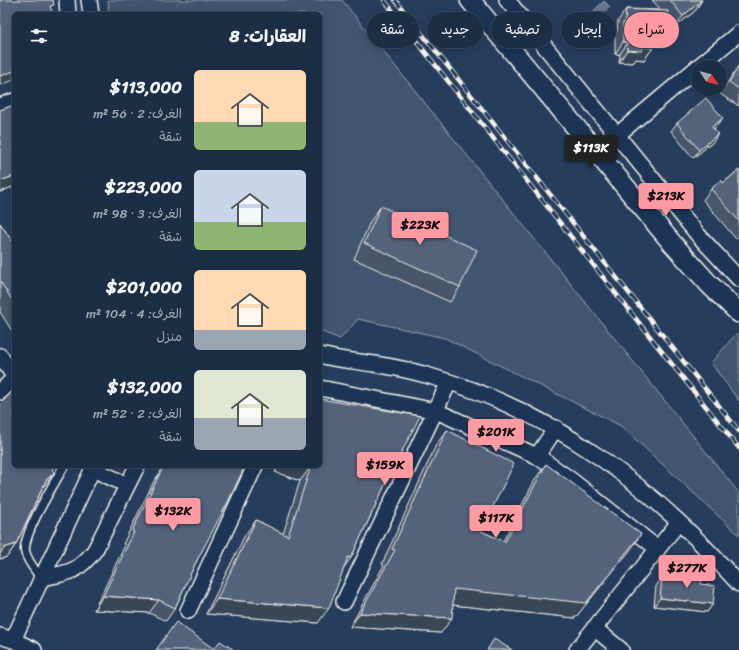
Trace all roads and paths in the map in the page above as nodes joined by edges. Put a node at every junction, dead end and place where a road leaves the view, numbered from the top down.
1 (67, 0) edge
2 (89, 0) edge
3 (470, 0) edge
4 (507, 0) edge
5 (68, 12) edge
6 (91, 12) edge
7 (739, 33) edge
8 (706, 60) edge
9 (691, 73) edge
10 (12, 102) edge
11 (0, 106) edge
12 (616, 136) junction
13 (739, 279) edge
14 (739, 313) edge
15 (322, 355) edge
16 (7, 371) edge
17 (449, 382) junction
18 (322, 388) edge
19 (0, 392) edge
20 (436, 411) junction
21 (556, 428) junction
22 (537, 456) junction
23 (63, 468) edge
24 (94, 468) edge
25 (96, 468) edge
26 (136, 468) edge
27 (254, 468) edge
28 (127, 485) junction
29 (679, 522) junction
30 (658, 548) junction
31 (41, 578) junction
32 (739, 584) edge
33 (344, 602) dead end
34 (188, 611) dead end
35 (594, 628) junction
36 (7, 638) edge
37 (31, 649) edge
38 (577, 650) edge
39 (621, 650) edge

1 - 5 street
2 - 6 street
3 - 14 street
4 - 12 street
7 - 8 street
9 - 12 street
10 - 11 street
12 - 13 street
15 - 17 street
16 - 19 street
17 - 20 street
17 - 21 street
18 - 20 street
20 - 22 street
20 - 33 street
21 - 22 street
21 - 29 street
22 - 30 street
23 - 31 lane
24 - 31 street
25 - 28 street
26 - 28 street
27 - 34 street
28 - 31 street
29 - 30 street
29 - 32 street
30 - 35 street
31 - 36 street
35 - 38 street
35 - 39 street
36 - 37 street

